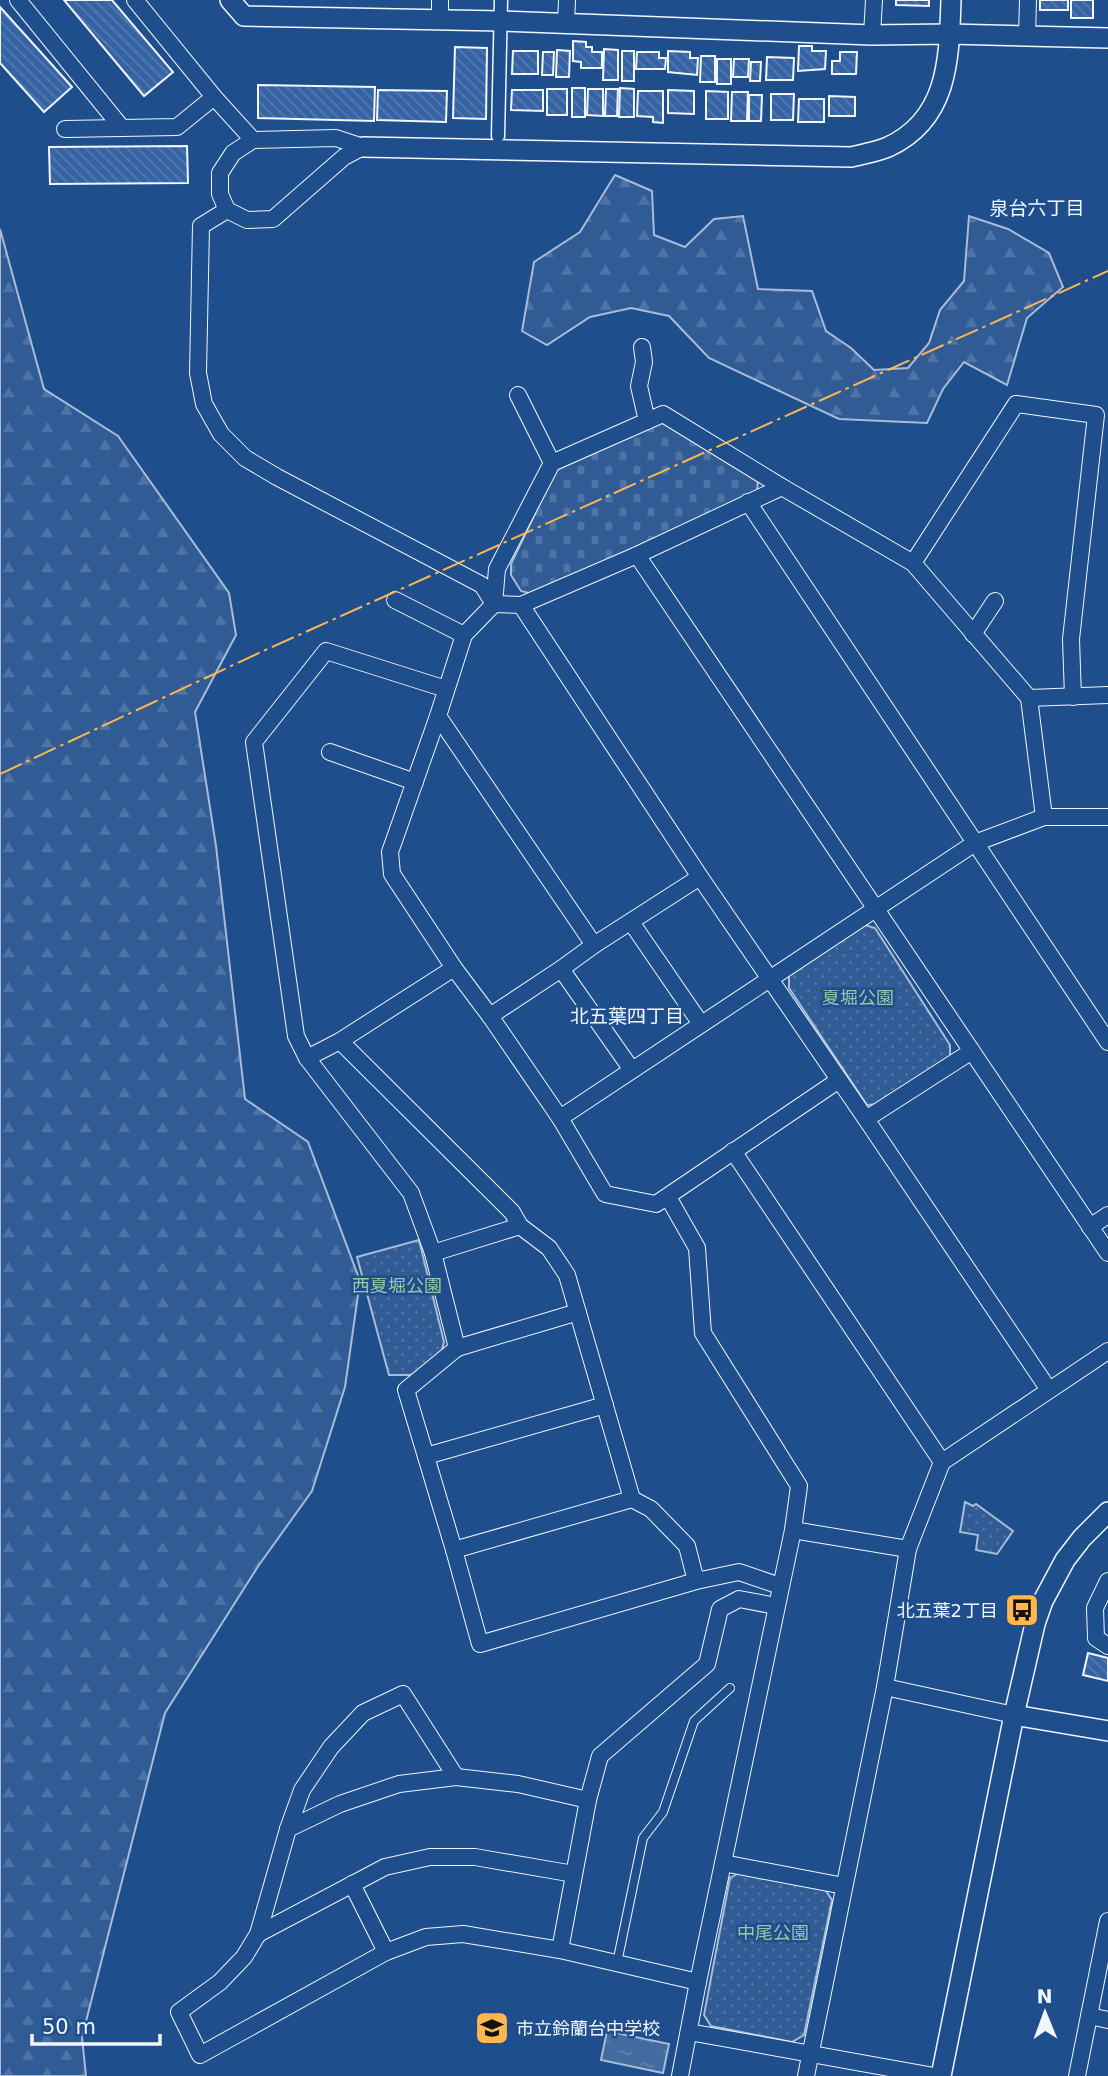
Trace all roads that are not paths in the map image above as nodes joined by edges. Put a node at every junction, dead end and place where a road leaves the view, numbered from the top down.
1 (18, 0) edge
2 (135, 0) edge
3 (230, 0) edge
4 (501, 0) edge
5 (566, 0) edge
6 (873, 0) edge
7 (951, 0) edge
8 (1028, 0) edge
9 (440, 10) edge
10 (500, 21) junction
11 (566, 23) junction
12 (950, 34) junction
13 (872, 35) junction
14 (1027, 35) junction
15 (1108, 38) edge
16 (214, 97) junction
17 (122, 128) junction
18 (65, 129) dead end
19 (498, 136) dead end
20 (253, 140) junction
21 (363, 147) junction
22 (228, 211) junction
23 (642, 347) dead end
24 (518, 395) dead end
25 (647, 421) junction
26 (552, 463) junction
27 (782, 487) junction
28 (748, 502) junction
29 (637, 555) junction
30 (913, 563) junction
31 (395, 600) dead end
32 (995, 601) dead end
33 (494, 604) junction
34 (521, 605) junction
35 (974, 634) junction
36 (464, 635) junction
37 (446, 689) junction
38 (1108, 695) edge
39 (1073, 697) junction
40 (1029, 698) junction
41 (438, 716) junction
42 (330, 752) dead end
43 (415, 782) junction
44 (1044, 817) junction
45 (1108, 817) edge
46 (975, 843) junction
47 (700, 877) junction
48 (875, 908) junction
49 (631, 922) junction
50 (594, 945) junction
51 (454, 968) junction
52 (561, 969) junction
53 (770, 978) junction
54 (490, 1016) junction
55 (701, 1024) junction
56 (340, 1041) junction
57 (1108, 1042) edge
58 (972, 1051) junction
59 (307, 1058) junction
60 (632, 1070) junction
61 (839, 1080) junction
62 (560, 1118) junction
63 (866, 1119) junction
64 (733, 1151) junction
65 (668, 1197) junction
66 (1108, 1215) edge
67 (520, 1226) junction
68 (1090, 1227) junction
69 (433, 1253) junction
70 (1108, 1254) edge
71 (578, 1312) junction
72 (457, 1348) junction
73 (1108, 1351) edge
74 (1049, 1390) junction
75 (605, 1405) junction
76 (426, 1456) junction
77 (943, 1462) junction
78 (632, 1499) junction
79 (1108, 1512) edge
80 (793, 1530) junction
81 (908, 1549) junction
82 (454, 1550) junction
83 (696, 1581) junction
84 (1108, 1581) edge
85 (780, 1586) junction
86 (776, 1606) junction
87 (1108, 1646) edge
88 (885, 1687) junction
89 (730, 1688) dead end
90 (1014, 1715) junction
91 (1108, 1731) edge
92 (456, 1777) junction
93 (588, 1800) junction
94 (288, 1829) junction
95 (723, 1863) junction
96 (574, 1874) junction
97 (352, 1884) junction
98 (845, 1886) junction
99 (1108, 1921) edge
100 (258, 1934) junction
101 (560, 1950) junction
102 (386, 1952) junction
103 (617, 1963) junction
104 (698, 1982) junction
105 (1089, 2016) junction
106 (1108, 2020) edge
107 (689, 2032) junction
108 (810, 2054) junction
109 (680, 2076) edge
110 (806, 2076) edge
111 (934, 2076) edge
112 (941, 2076) edge
113 (1077, 2076) edge

1 - 17 street
2 - 16 street
3 - 9 street
4 - 10 street
5 - 11 street
6 - 13 street
7 - 12 street
8 - 14 street
9 - 10 street
10 - 11 street
10 - 19 street
11 - 13 street
12 - 13 street
12 - 14 street
12 - 21 street
14 - 15 street
16 - 17 street
16 - 20 street
17 - 18 street
20 - 21 street
20 - 22 street
21 - 22 street
22 - 33 street
23 - 25 street
24 - 26 street
25 - 26 street
25 - 27 street
26 - 33 street
27 - 28 street
27 - 30 street
28 - 29 street
28 - 46 street
29 - 34 street
29 - 48 street
30 - 35 street
30 - 39 street
31 - 36 street
32 - 35 street
33 - 34 street
33 - 36 street
34 - 47 street
35 - 40 street
36 - 37 street
37 - 41 street
37 - 59 street
38 - 39 street
39 - 40 street
40 - 44 street
41 - 43 street
41 - 50 street
42 - 43 street
43 - 51 street
44 - 45 street
44 - 46 street
46 - 48 street
46 - 57 street
47 - 49 street
47 - 53 street
48 - 53 street
48 - 58 street
49 - 50 street
49 - 55 street
50 - 52 street
51 - 54 street
51 - 56 street
52 - 54 street
52 - 60 street
53 - 55 street
53 - 61 street
54 - 62 street
55 - 60 street
56 - 59 street
56 - 67 street
58 - 63 street
58 - 68 street
59 - 69 street
60 - 62 street
61 - 63 street
61 - 64 street
62 - 65 street
63 - 74 street
64 - 65 street
64 - 77 street
65 - 80 street
66 - 68 street
67 - 69 street
67 - 71 street
68 - 70 street
69 - 72 street
71 - 72 street
71 - 75 street
72 - 76 street
73 - 74 street
74 - 77 street
75 - 76 street
75 - 78 street
76 - 82 street
77 - 81 street
78 - 82 street
78 - 83 street
79 - 90 street
80 - 81 street
80 - 85 street
81 - 88 street
82 - 83 street
83 - 85 street
84 - 87 street
85 - 86 street
86 - 93 street
86 - 95 street
88 - 90 street
88 - 98 street
89 - 103 lane
90 - 91 street
90 - 112 street
92 - 93 street
92 - 94 street
92 - 94 street
93 - 96 street
94 - 100 street
95 - 98 street
95 - 104 street
96 - 97 street
96 - 101 street
97 - 100 street
97 - 102 street
98 - 108 street
99 - 105 street
100 - 102 street
101 - 102 street
101 - 103 street
103 - 104 street
104 - 107 street
105 - 106 street
105 - 113 street
107 - 108 street
107 - 109 street
108 - 110 street
108 - 111 street

